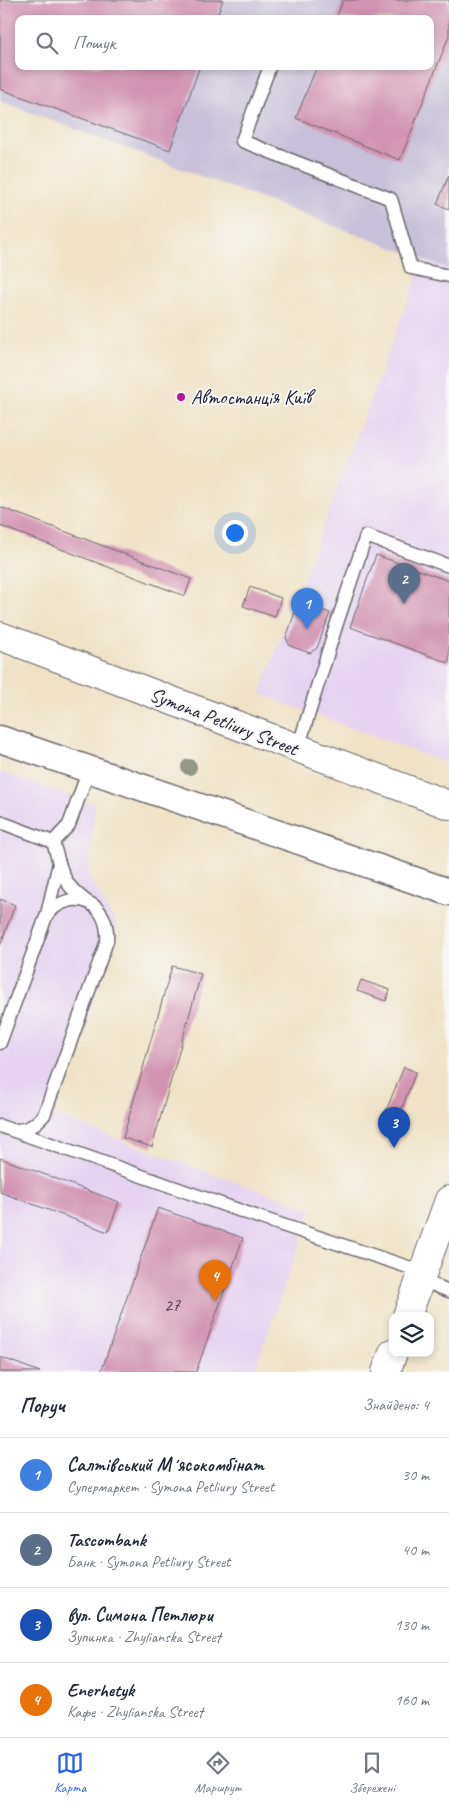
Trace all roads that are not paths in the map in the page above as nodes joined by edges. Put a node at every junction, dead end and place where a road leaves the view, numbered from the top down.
1 (269, 70) edge
2 (449, 276) edge
3 (449, 566) edge
4 (0, 636) edge
5 (0, 739) edge
6 (298, 748) junction
7 (89, 769) junction
8 (449, 805) edge
9 (0, 822) edge
10 (53, 842) junction
11 (60, 863) junction
12 (449, 892) edge
13 (88, 902) junction
14 (47, 914) junction
15 (0, 1043) edge
16 (3, 1128) edge
17 (449, 1200) edge
18 (422, 1276) junction
19 (449, 1291) edge
20 (408, 1312) edge
21 (392, 1357) edge
22 (386, 1372) edge

1 - 2 lane
3 - 6 lane
4 - 6 main road, Symona Petliury Street
5 - 7 street
6 - 8 main road, Symona Petliury Street
7 - 10 lane
7 - 12 street
9 - 10 lane
10 - 11 lane
11 - 13 lane
11 - 14 lane
13 - 14 lane
13 - 16 lane
14 - 15 lane
16 - 18 lane
17 - 18 main road
18 - 19 lane
18 - 20 main road
21 - 22 main road

